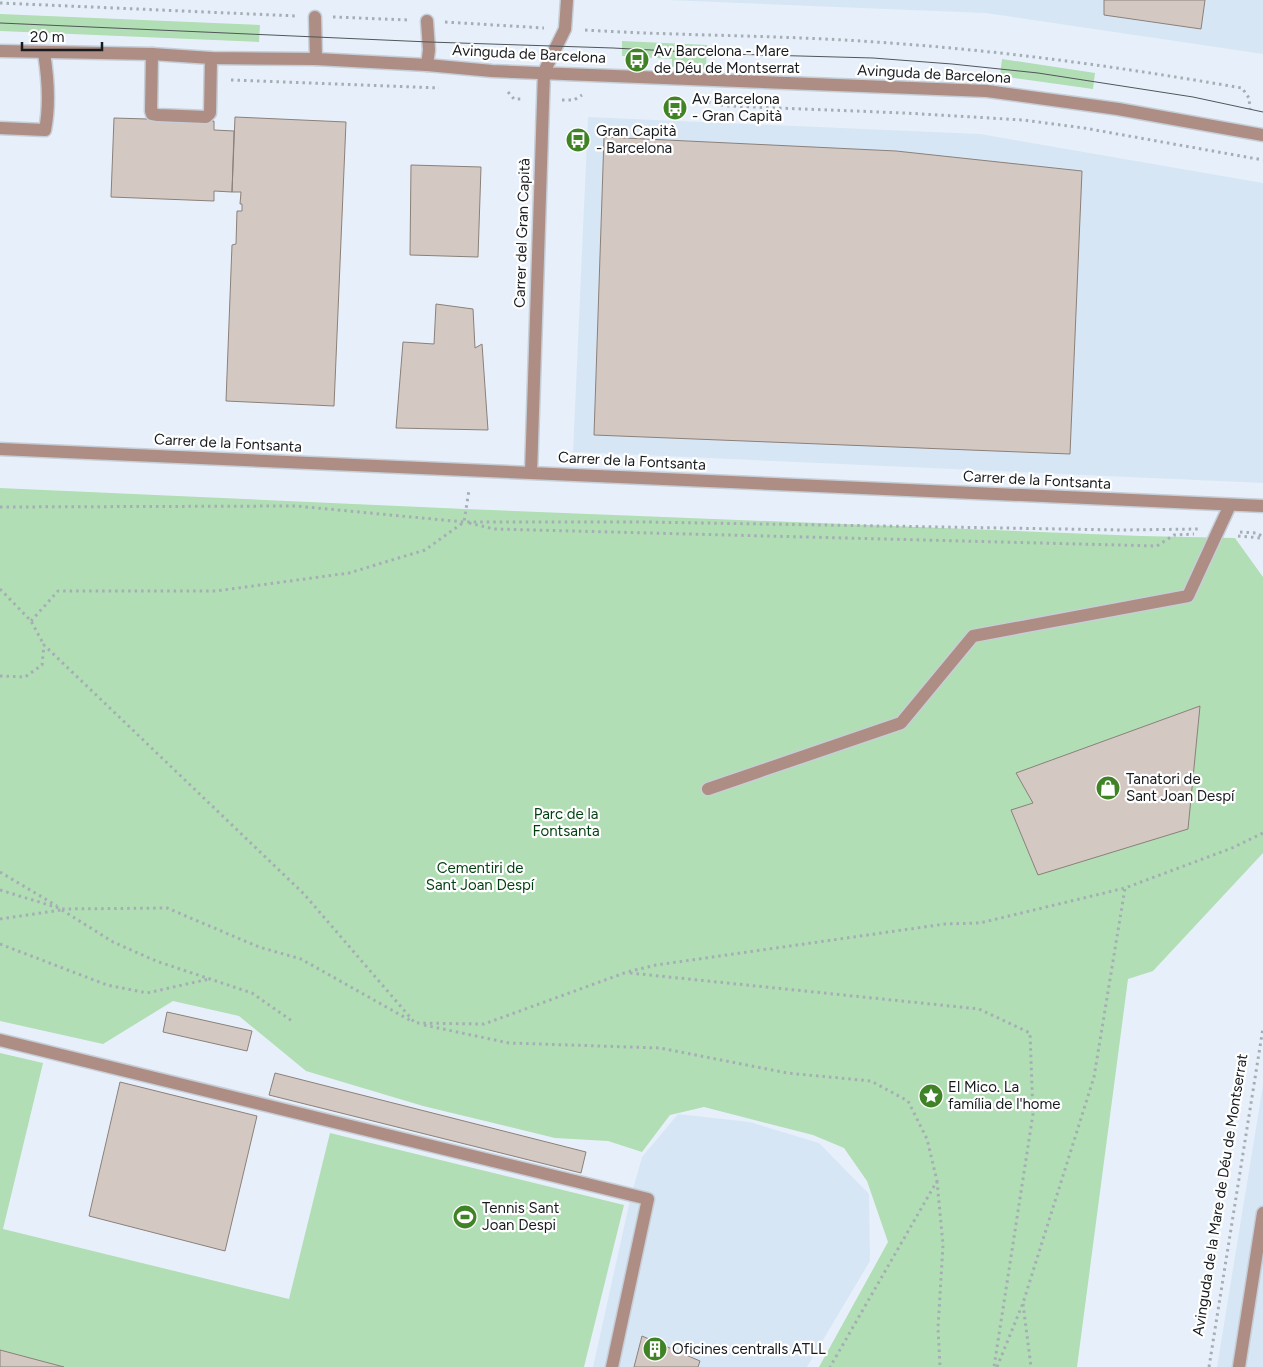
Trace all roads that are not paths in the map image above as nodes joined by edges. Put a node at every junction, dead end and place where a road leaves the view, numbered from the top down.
1 (567, 0) edge
2 (315, 17) road end
3 (427, 21) road end
4 (0, 51) edge
5 (44, 53) junction
6 (152, 54) junction
7 (211, 58) junction
8 (316, 59) junction
9 (427, 65) junction
10 (544, 72) junction
11 (0, 128) edge
12 (1263, 136) edge
13 (0, 449) edge
14 (531, 473) junction
15 (1230, 505) junction
16 (1263, 506) edge
17 (708, 789) dead end
18 (0, 1040) edge
19 (1263, 1213) edge
20 (612, 1367) edge
21 (1239, 1367) edge

1 - 10 street, Carrer del Gran Capità
2 - 8 street
3 - 9 street
4 - 5 street, Avinguda de Barcelona
5 - 6 street, Avinguda de Barcelona
5 - 11 street
6 - 7 street, Avinguda de Barcelona
6 - 7 street
7 - 8 street, Avinguda de Barcelona
8 - 9 street, Avinguda de Barcelona
9 - 10 street, Avinguda de Barcelona
10 - 12 street, Avinguda de Barcelona
10 - 14 street, Carrer del Gran Capità
13 - 14 street, Carrer de la Fontsanta
14 - 15 street, Carrer de la Fontsanta
15 - 16 street, Carrer de la Fontsanta
15 - 17 street
18 - 20 street
19 - 21 street

